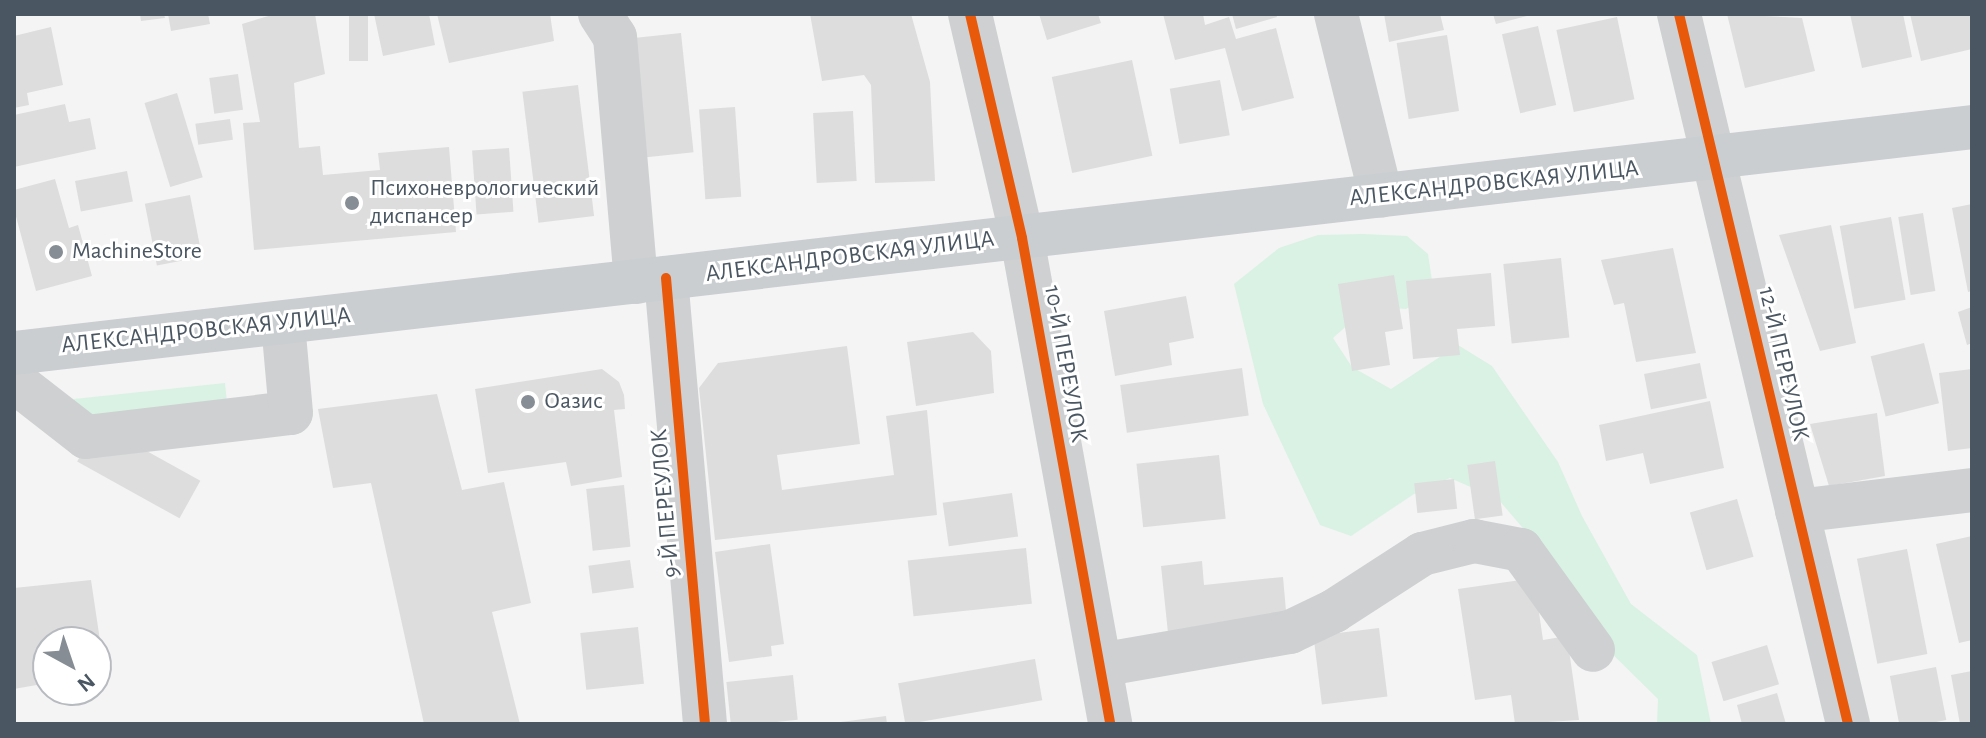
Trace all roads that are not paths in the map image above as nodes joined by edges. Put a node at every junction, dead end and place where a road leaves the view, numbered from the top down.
1 (600, 14) edge
2 (970, 14) edge
3 (1336, 14) edge
4 (1679, 14) edge
5 (1972, 127) edge
6 (1713, 159) junction
7 (1381, 196) junction
8 (1022, 238) junction
9 (651, 280) junction
10 (283, 323) junction
11 (14, 353) edge
12 (14, 381) edge
13 (1972, 490) edge
14 (1797, 511) junction
15 (1593, 650) dead end
16 (1100, 665) junction
17 (705, 724) edge
18 (1110, 724) edge
19 (1848, 724) edge

1 - 9 street, 9-Й ПЕРЕУЛОК
2 - 8 street, 10-Й ПЕРЕУЛОК
3 - 7 street
4 - 6 street, 12-Й ПЕРЕУЛОК
5 - 6 main road, АЛЕКСАНДРОВСКАЯ УЛИЦА
6 - 7 main road, АЛЕКСАНДРОВСКАЯ УЛИЦА
6 - 14 street, 12-Й ПЕРЕУЛОК
7 - 8 main road, АЛЕКСАНДРОВСКАЯ УЛИЦА
8 - 9 main road, АЛЕКСАНДРОВСКАЯ УЛИЦА
8 - 16 street, 10-Й ПЕРЕУЛОК
9 - 10 main road, АЛЕКСАНДРОВСКАЯ УЛИЦА
9 - 17 street, 9-Й ПЕРЕУЛОК
10 - 11 main road, АЛЕКСАНДРОВСКАЯ УЛИЦА
10 - 12 street
13 - 14 street
14 - 19 street, 12-Й ПЕРЕУЛОК
15 - 16 street
16 - 18 street, 10-Й ПЕРЕУЛОК

